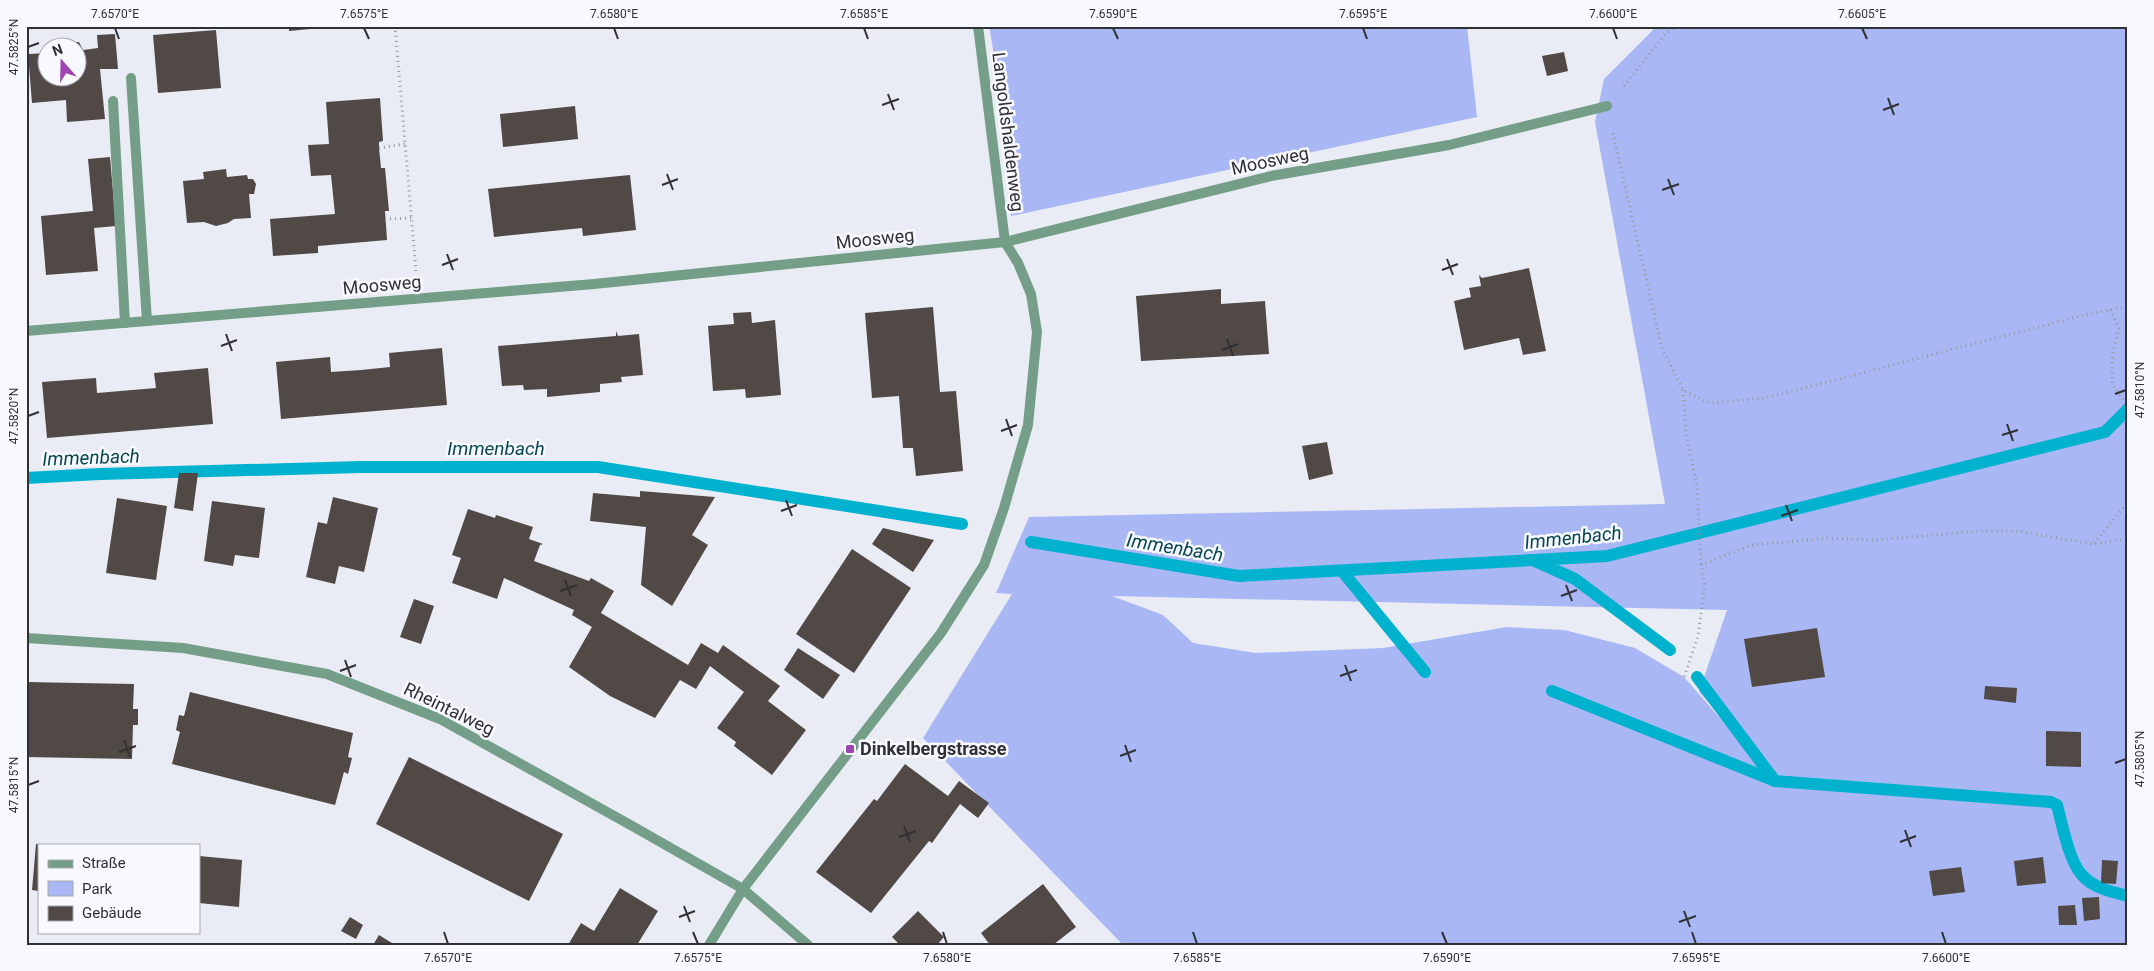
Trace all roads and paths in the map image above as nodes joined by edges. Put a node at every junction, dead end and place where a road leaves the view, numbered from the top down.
1 (44, 26) edge
2 (395, 26) edge
3 (978, 26) edge
4 (1678, 26) edge
5 (26, 29) edge
6 (131, 78) dead end
7 (113, 101) dead end
8 (1607, 106) junction
9 (405, 144) junction
10 (379, 148) dead end
11 (412, 218) junction
12 (385, 219) dead end
13 (1005, 242) junction
14 (418, 299) junction
15 (2128, 306) edge
16 (2110, 310) junction
17 (147, 322) junction
18 (125, 323) junction
19 (26, 331) edge
20 (1683, 390) junction
21 (2128, 406) edge
22 (2128, 502) edge
23 (2128, 539) edge
24 (2093, 544) junction
25 (1701, 565) junction
26 (26, 638) edge
27 (1684, 677) dead end
28 (743, 889) junction
29 (709, 945) edge
30 (808, 945) edge

1 - 5 path
2 - 9 path
3 - 13 street, Langoldshaldenweg
4 - 8 path
6 - 17 street
7 - 18 street
8 - 13 street, Moosweg
8 - 20 path
9 - 10 path
9 - 11 path
11 - 12 path
11 - 14 path
13 - 14 street, Moosweg
13 - 28 street
14 - 17 street, Moosweg
15 - 16 path
16 - 20 path
16 - 21 path
17 - 18 street, Moosweg
18 - 19 street, Moosweg
20 - 25 path
22 - 24 path
23 - 24 path
24 - 25 path
25 - 27 path
26 - 28 street, Rheintalweg
28 - 29 street
28 - 30 street, Rheintalweg

